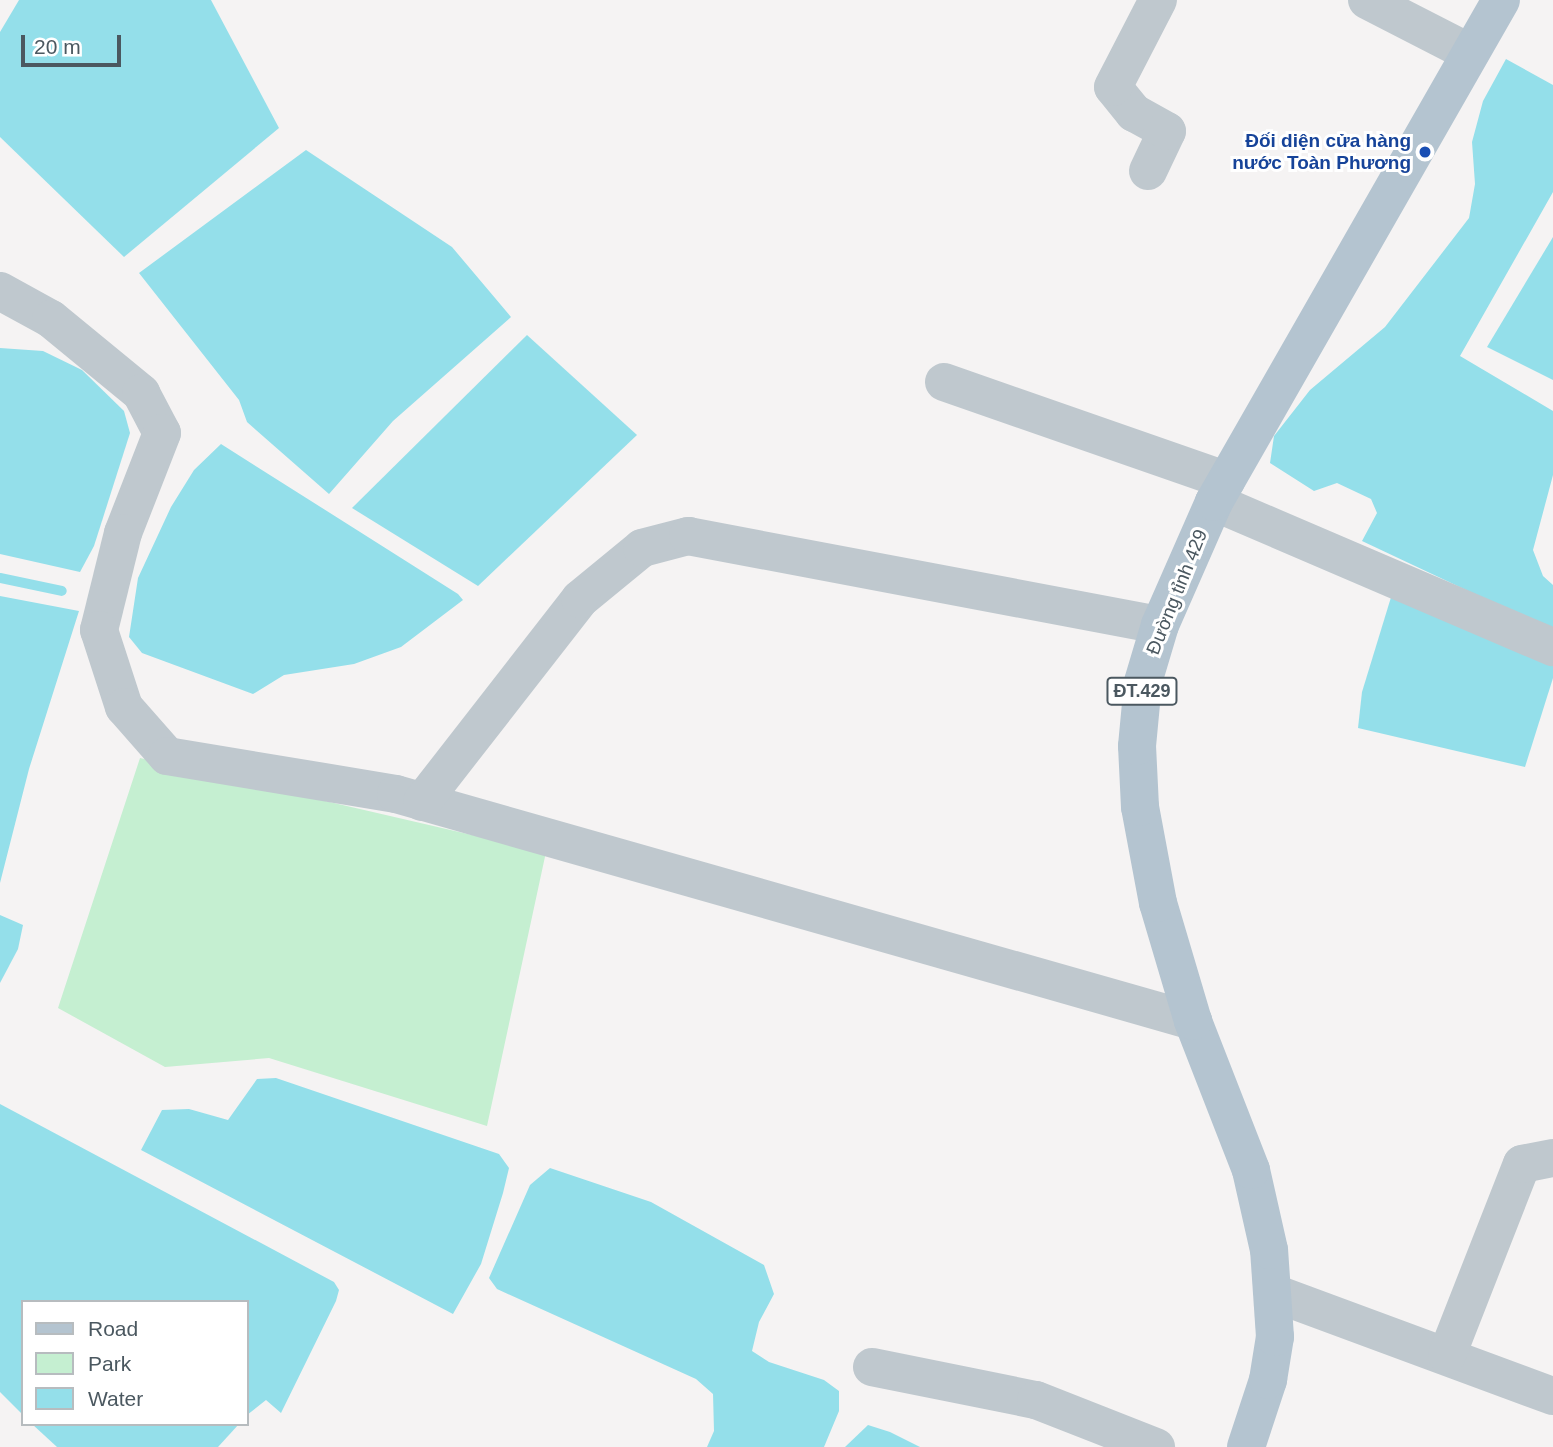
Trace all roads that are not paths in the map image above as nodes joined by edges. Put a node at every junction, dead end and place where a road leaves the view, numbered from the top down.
1 (1158, 0) edge
2 (1367, 0) edge
3 (1501, 0) edge
4 (1470, 53) junction
5 (1148, 170) dead end
6 (0, 291) edge
7 (944, 382) dead end
8 (1220, 491) junction
9 (1160, 625) junction
10 (1553, 648) edge
11 (422, 802) junction
12 (1193, 1021) junction
13 (1553, 1158) edge
14 (1275, 1293) junction
15 (1447, 1355) junction
16 (872, 1367) dead end
17 (1553, 1396) edge
18 (1156, 1447) edge
19 (1246, 1447) edge

1 - 5 street
2 - 4 street
3 - 4 main road, Đường tỉnh 429 / ĐT.429
4 - 8 main road, Đường tỉnh 429 / ĐT.429
6 - 11 street
7 - 8 street
8 - 9 main road, Đường tỉnh 429 / ĐT.429
8 - 10 street
9 - 11 street
9 - 12 main road, Đường tỉnh 429 / ĐT.429
11 - 12 street
12 - 14 main road, Đường tỉnh 429 / ĐT.429
13 - 15 street
14 - 15 street
14 - 19 main road, Đường tỉnh 429 / ĐT.429
15 - 17 street
16 - 18 street

